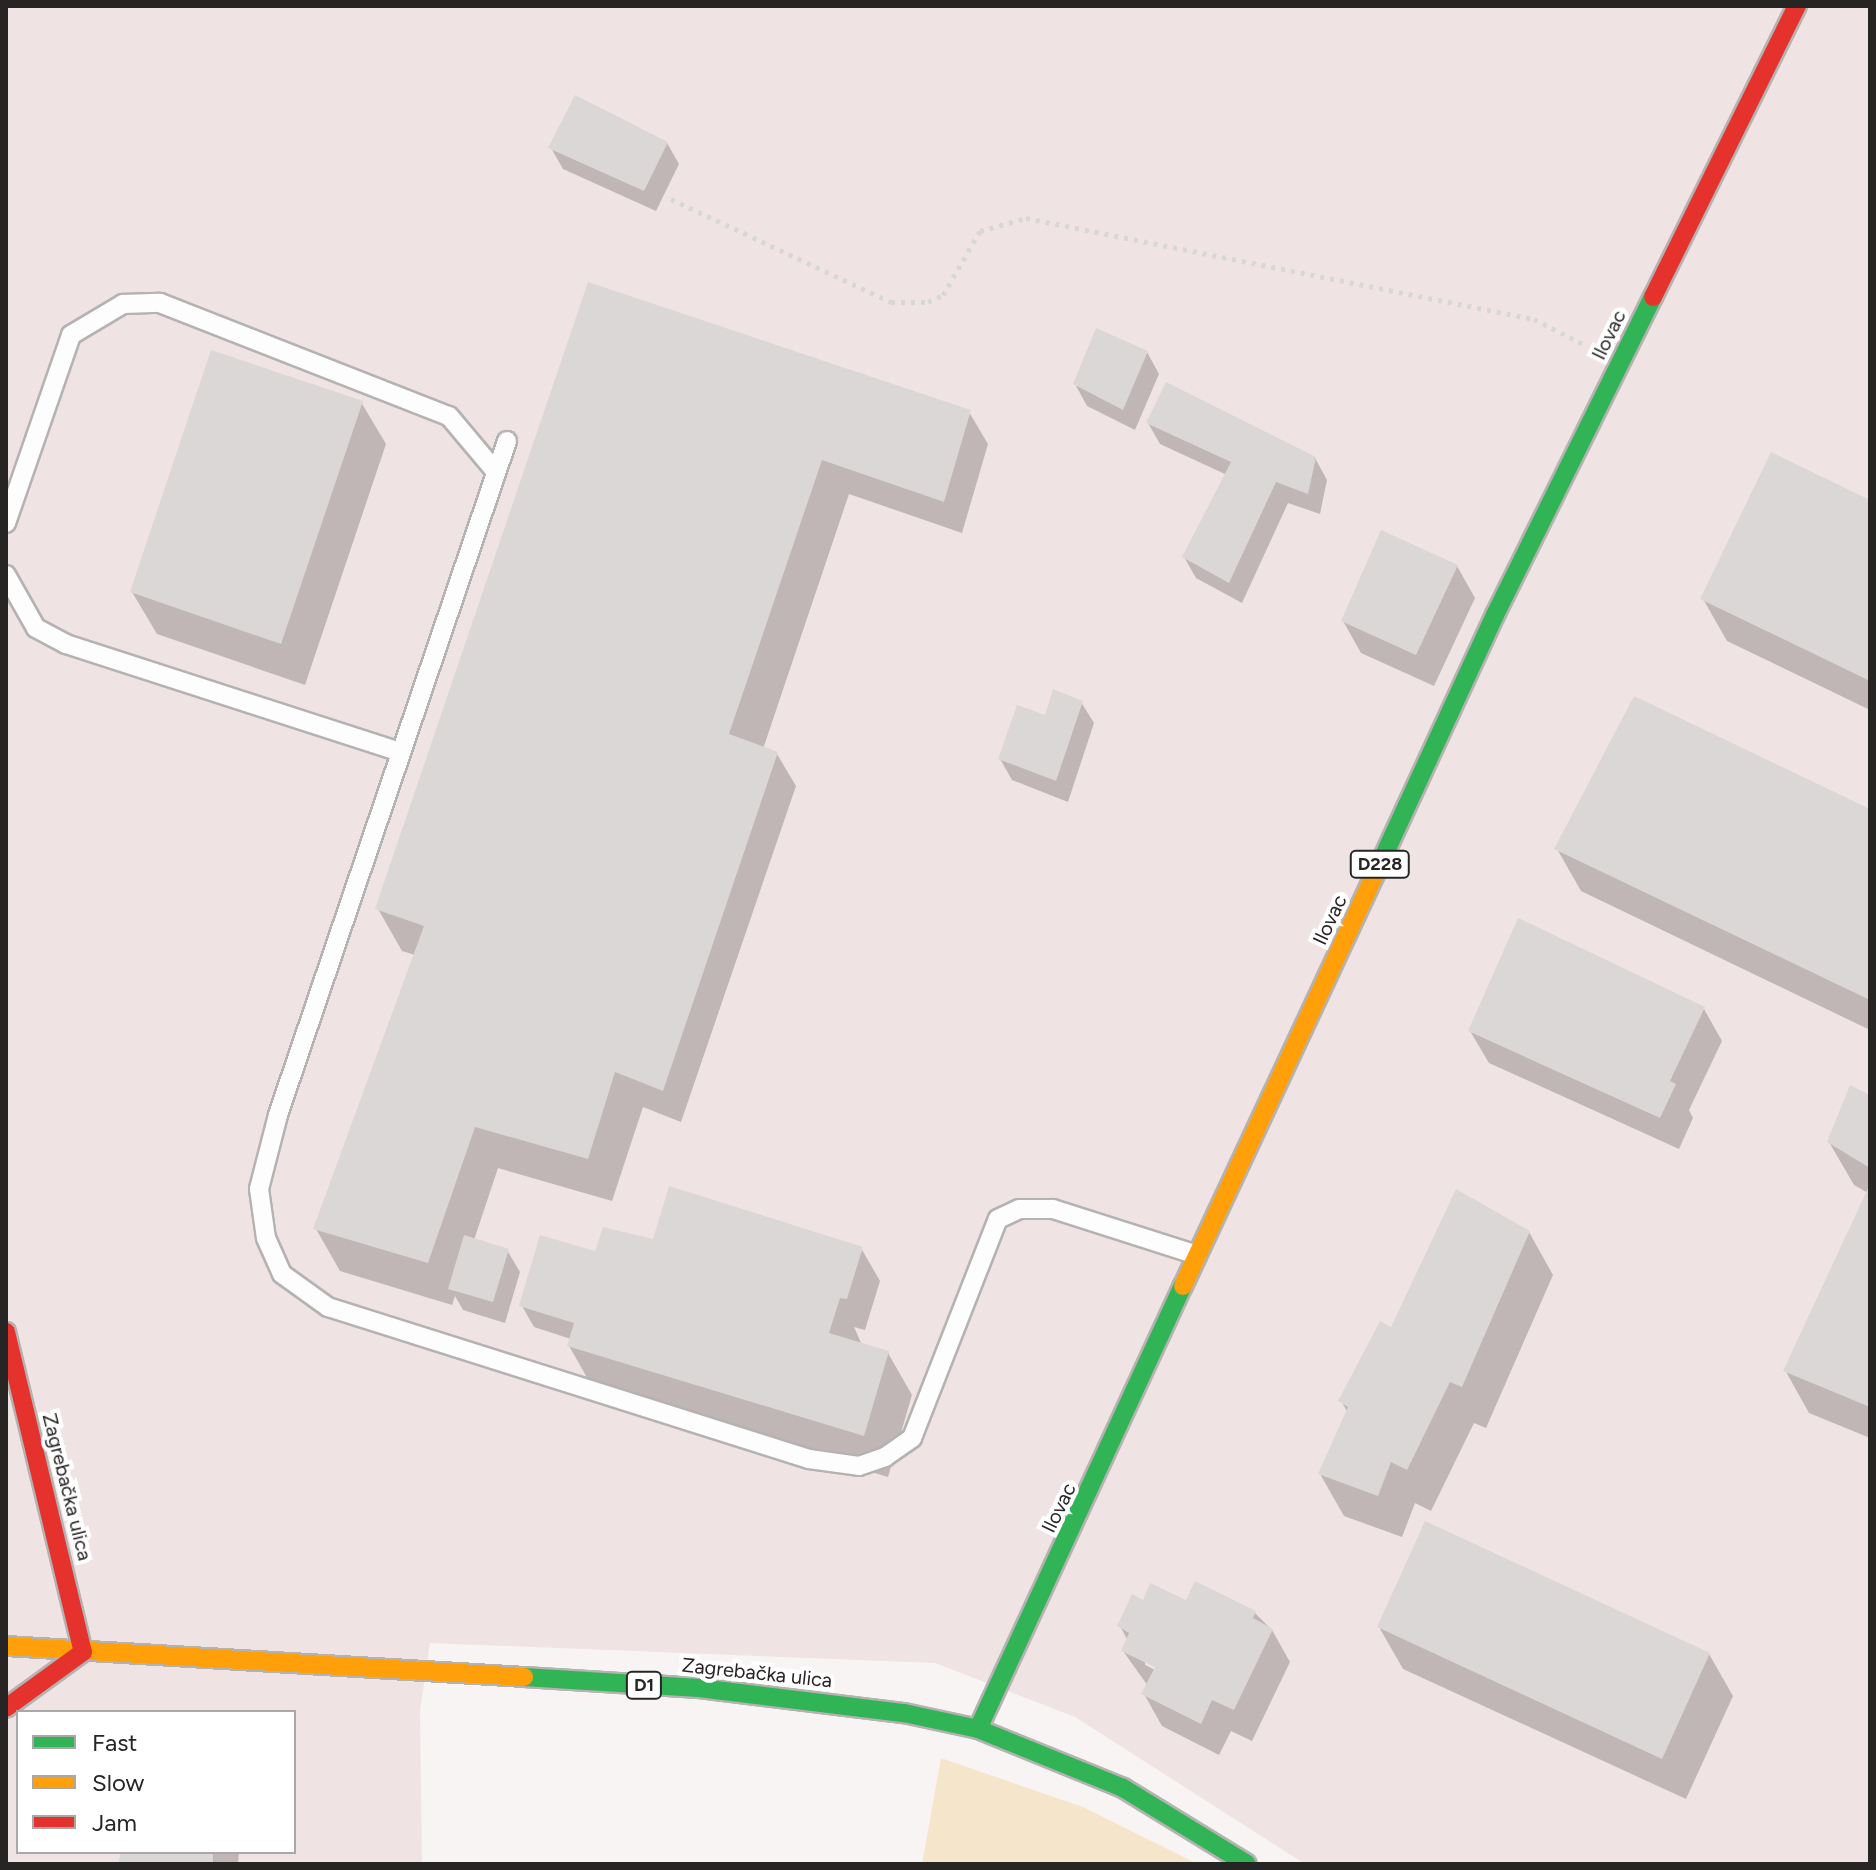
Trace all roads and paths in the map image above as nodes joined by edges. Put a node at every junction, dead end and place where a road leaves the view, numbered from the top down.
1 (1797, 6) edge
2 (671, 199) dead end
3 (1618, 367) junction
4 (507, 441) dead end
5 (496, 472) junction
6 (6, 523) edge
7 (6, 575) edge
8 (401, 752) junction
9 (1200, 1256) junction
10 (6, 1332) edge
11 (6, 1646) edge
12 (83, 1652) junction
13 (6, 1708) edge
14 (978, 1729) junction
15 (1247, 1864) edge

1 - 3 main road, Ilovac / D228
2 - 3 path
3 - 9 main road, Ilovac / D228
4 - 5 lane
5 - 6 lane
5 - 8 lane
7 - 8 lane
8 - 9 lane
9 - 14 main road, Ilovac / D228
10 - 12 main road, Zagrebačka ulica
11 - 12 main road, Zagrebačka ulica / D1
12 - 13 main road
12 - 14 main road, Zagrebačka ulica / D1
14 - 15 main road, Zagrebačka ulica / D1

